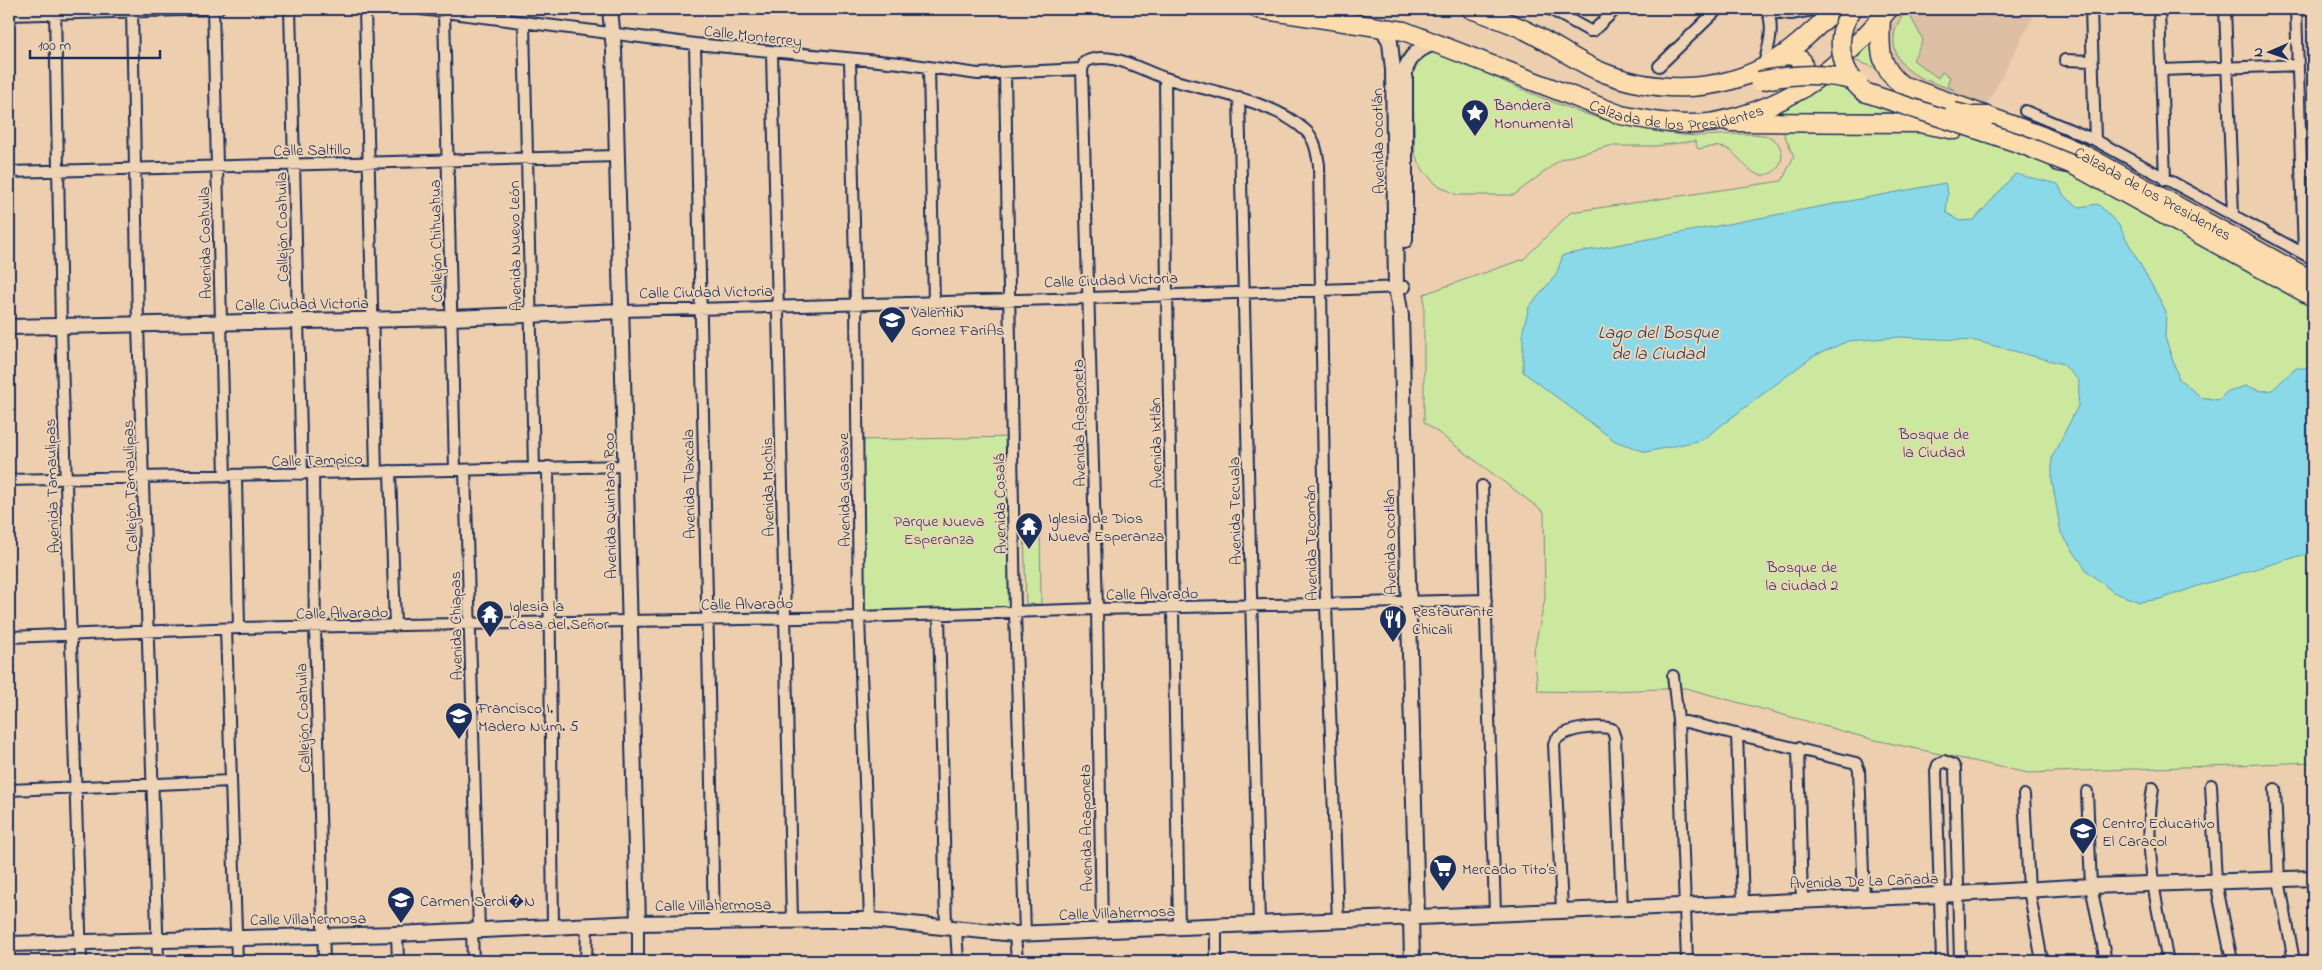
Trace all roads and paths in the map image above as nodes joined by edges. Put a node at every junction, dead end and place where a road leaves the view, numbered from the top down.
1 (213, 9) edge
2 (218, 9) edge
3 (290, 9) edge
4 (365, 9) edge
5 (421, 9) edge
6 (610, 9) edge
7 (618, 9) edge
8 (1263, 9) edge
9 (1471, 9) edge
10 (1550, 9) edge
11 (1616, 9) edge
12 (1718, 9) edge
13 (1818, 9) edge
14 (1836, 9) edge
15 (1853, 9) edge
16 (2091, 9) edge
17 (2159, 9) edge
18 (2226, 9) edge
19 (2296, 9) edge
20 (2313, 9) edge
21 (1767, 10) edge
22 (55, 11) edge
23 (132, 11) edge
24 (444, 12) junction
25 (1885, 13) edge
26 (9, 15) edge
27 (524, 23) junction
28 (1382, 27) junction
29 (615, 34) junction
30 (1434, 43) junction
31 (695, 44) junction
32 (772, 53) junction
33 (1784, 55) junction
34 (850, 60) junction
35 (2065, 60) dead end
36 (2092, 61) junction
37 (2298, 65) junction
38 (1659, 66) dead end
39 (1083, 67) junction
40 (2228, 67) junction
41 (929, 69) junction
42 (2161, 70) junction
43 (1005, 74) junction
44 (1761, 74) junction
45 (1165, 78) junction
46 (1802, 90) junction
47 (1239, 97) junction
48 (2025, 111) dead end
49 (1988, 116) junction
50 (1719, 122) junction
51 (2095, 140) junction
52 (617, 156) junction
53 (528, 158) junction
54 (448, 160) junction
55 (368, 162) junction
56 (294, 164) junction
57 (1318, 165) joint
58 (2073, 165) junction
59 (217, 166) junction
60 (134, 168) junction
61 (58, 170) junction
62 (2313, 170) edge
63 (2301, 171) junction
64 (9, 172) edge
65 (2165, 180) junction
66 (2232, 215) junction
67 (2309, 257) edge
68 (2313, 281) edge
69 (1401, 287) junction
70 (1320, 291) junction
71 (1244, 293) junction
72 (1166, 295) junction
73 (2313, 297) edge
74 (1090, 298) junction
75 (1011, 300) junction
76 (934, 302) junction
77 (856, 304) junction
78 (778, 307) junction
79 (700, 309) junction
80 (622, 311) junction
81 (531, 314) junction
82 (451, 318) junction
83 (373, 320) junction
84 (221, 321) junction
85 (298, 321) junction
86 (138, 324) junction
87 (61, 326) junction
88 (9, 327) edge
89 (626, 466) junction
90 (534, 468) junction
91 (548, 468) junction
92 (460, 470) junction
93 (376, 472) junction
94 (390, 472) junction
95 (302, 474) junction
96 (313, 474) junction
97 (236, 476) junction
98 (225, 477) junction
99 (144, 478) junction
100 (66, 479) junction
101 (9, 480) edge
102 (1482, 486) dead end
103 (1486, 600) junction
104 (1408, 602) junction
105 (1326, 605) junction
106 (1251, 606) junction
107 (1174, 607) junction
108 (1098, 608) junction
109 (1015, 612) junction
110 (939, 615) junction
111 (785, 617) junction
112 (859, 617) junction
113 (706, 618) junction
114 (628, 620) junction
115 (551, 623) junction
116 (471, 624) junction
117 (395, 626) junction
118 (239, 628) junction
119 (315, 628) junction
120 (226, 629) junction
121 (149, 632) junction
122 (70, 636) junction
123 (9, 637) edge
124 (1673, 676) dead end
125 (1678, 720) junction
126 (1736, 734) junction
127 (1798, 748) junction
128 (231, 781) junction
129 (153, 784) junction
130 (2211, 785) dead end
131 (75, 787) junction
132 (2153, 788) dead end
133 (2275, 789) dead end
134 (9, 790) edge
135 (2087, 792) dead end
136 (2024, 795) dead end
137 (2313, 878) edge
138 (2279, 880) junction
139 (2216, 882) junction
140 (2154, 885) junction
141 (2091, 886) junction
142 (2029, 890) junction
143 (1958, 894) junction
144 (1940, 895) junction
145 (1864, 898) junction
146 (1802, 900) junction
147 (1743, 903) junction
148 (1684, 906) junction
149 (1622, 908) junction
150 (1562, 910) junction
151 (1495, 913) junction
152 (1414, 917) junction
153 (792, 920) junction
154 (870, 920) junction
155 (1338, 920) junction
156 (638, 923) junction
157 (714, 923) junction
158 (1259, 924) junction
159 (587, 926) junction
160 (1216, 926) junction
161 (553, 927) junction
162 (1179, 927) junction
163 (951, 928) junction
164 (476, 930) junction
165 (1102, 931) junction
166 (1020, 933) junction
167 (397, 934) junction
168 (323, 935) junction
169 (236, 937) junction
170 (158, 940) junction
171 (80, 942) junction
172 (9, 944) edge
173 (81, 961) edge
174 (158, 961) edge
175 (236, 961) edge
176 (324, 961) edge
177 (398, 961) edge
178 (473, 961) edge
179 (586, 961) edge
180 (638, 961) edge
181 (958, 961) edge
182 (1017, 961) edge
183 (1216, 961) edge
184 (1412, 961) edge
185 (1687, 961) edge
186 (1942, 961) edge
187 (1960, 961) edge
188 (2042, 961) edge
189 (2106, 961) edge
190 (2168, 961) edge
191 (2232, 961) edge
192 (2294, 961) edge

1 - 2 street
1 - 23 street
1 - 59 street, Avenida Coahuila
3 - 56 street, Callejón Coahuila
4 - 55 street
5 - 24 street, Calle Monterrey
6 - 29 main road, Avenida Quintana Roo
7 - 29 main road, Avenida Quintana Roo
8 - 28 highway, Calzada de los Presidentes
9 - 44 highway, Calzada de los Presidentes
10 - 11 street
12 - 38 street
13 - 21 street
14 - 33 highway
15 - 58 highway, bridge
16 - 36 street
17 - 42 street
18 - 40 street
19 - 20 street
19 - 37 street
21 - 44 street
22 - 23 street
22 - 26 street
22 - 61 street, Avenida Tamaulipas
23 - 60 street, Callejón Tamaulipas
24 - 27 street, Calle Monterrey
24 - 54 street, Callejón Chihuahua
25 - 46 highway, Calzada de los Presidentes
25 - 49 highway, Calzada de los Presidentes
27 - 29 street, Calle Monterrey
27 - 53 street, Avenida Nuevo León
28 - 30 highway, Calzada de los Presidentes
28 - 69 main road, Avenida Ocotlán
29 - 31 street, Calle Monterrey
29 - 52 main road, Avenida Quintana Roo
30 - 50 highway, Calzada de los Presidentes
30 - 69 main road, Avenida Ocotlán
31 - 32 street, Calle Monterrey
31 - 79 street, Avenida Tlaxcala
32 - 34 street, Calle Monterrey
32 - 78 street, Avenida Mochis
33 - 44 highway
33 - 46 highway
34 - 41 street, Calle Monterrey
34 - 77 street, Avenida Guasave
35 - 36 street
36 - 51 street
37 - 40 street
37 - 63 street
39 - 43 street, Calle Monterrey
39 - 45 street, Calle Monterrey
39 - 74 street, Avenida Acaponeta
40 - 42 street
40 - 66 street
41 - 43 street, Calle Monterrey
41 - 76 street
42 - 65 street
43 - 75 street, Avenida Cosalá
44 - 49 highway, bridge
45 - 47 street, Calle Monterrey
45 - 72 street, Avenida Ixtlán
46 - 50 highway, Calzada de los Presidentes
47 - 57 street, Calle Monterrey
47 - 71 street, Avenida Tecuala
48 - 51 street
49 - 68 highway, Calzada de los Presidentes
50 - 58 highway
51 - 65 street
52 - 53 street, Calle Saltillo
52 - 80 main road, Avenida Quintana Roo
53 - 54 street, Calle Saltillo
53 - 81 street, Avenida Nuevo León
54 - 55 street, Calle Saltillo
54 - 82 street, Callejón Chihuahua
55 - 56 street, Calle Saltillo
55 - 83 street
56 - 59 street, Calle Saltillo
56 - 85 street, Callejón Coahuila
57 - 70 street, Avenida Tecomán
58 - 73 highway, Calzada de los Presidentes
59 - 60 street, Calle Saltillo
59 - 84 street, Avenida Coahuila
60 - 61 street, Calle Saltillo
60 - 86 street, Callejón Tamaulipas
61 - 64 street, Calle Saltillo
61 - 87 street, Avenida Tamaulipas
62 - 63 street
63 - 67 street
65 - 66 street
66 - 67 street
69 - 70 street, Calle Ciudad Victoria
69 - 104 main road, Avenida Ocotlán
70 - 71 street, Calle Ciudad Victoria
70 - 105 street, Avenida Tecomán
71 - 72 street, Calle Ciudad Victoria
71 - 106 street, Avenida Tecuala
72 - 74 street, Calle Ciudad Victoria
72 - 107 street, Avenida Ixtlán
74 - 75 street, Calle Ciudad Victoria
74 - 108 street, Avenida Acaponeta
75 - 76 street, Calle Ciudad Victoria
75 - 109 street, Avenida Cosalá
76 - 77 street, Calle Ciudad Victoria
77 - 78 street, Calle Ciudad Victoria
77 - 112 street, Avenida Guasave
78 - 79 street, Calle Ciudad Victoria
78 - 111 street, Avenida Mochis
79 - 80 street, Calle Ciudad Victoria
79 - 113 street, Avenida Tlaxcala
80 - 81 main road, Calle Ciudad Victoria
80 - 89 main road, Avenida Quintana Roo
81 - 82 main road, Calle Ciudad Victoria
81 - 90 street, Avenida Nuevo León
82 - 83 main road, Calle Ciudad Victoria
82 - 92 street, Callejón Chihuahua
83 - 85 main road, Calle Ciudad Victoria
83 - 93 street
84 - 85 main road, Calle Ciudad Victoria
84 - 86 main road, Calle Ciudad Victoria
84 - 98 street, Avenida Coahuila
85 - 95 street, Callejón Coahuila
86 - 87 main road, Calle Ciudad Victoria
86 - 99 street, Callejón Tamaulipas
87 - 88 main road, Calle Ciudad Victoria
87 - 100 street, Avenida Tamaulipas
89 - 91 street, Calle Tampico
89 - 114 main road, Avenida Quintana Roo
90 - 91 street, Calle Tampico
90 - 92 street, Calle Tampico
91 - 115 street
92 - 94 street, Calle Tampico
92 - 116 street, Avenida Chiapas
93 - 94 street, Calle Tampico
93 - 96 street, Calle Tampico
94 - 117 street
95 - 96 street, Calle Tampico
95 - 97 street, Calle Tampico
96 - 119 street, Callejón Coahuila
97 - 98 street, Calle Tampico
97 - 118 street
98 - 99 street, Calle Tampico
99 - 100 street, Calle Tampico
99 - 121 street, Callejón Tamaulipas
100 - 101 street, Calle Tampico
100 - 122 street, Avenida Tamaulipas
102 - 103 street
103 - 104 street, Calle Alvarado
103 - 151 street
104 - 105 street, Calle Alvarado
104 - 152 main road, Avenida Ocotlán
105 - 106 street, Calle Alvarado
105 - 155 street, Avenida Tecomán
106 - 107 street, Calle Alvarado
106 - 158 street, Avenida Tecuala
107 - 108 street, Calle Alvarado
107 - 162 street, Avenida Ixtlán
108 - 109 street, Calle Alvarado
108 - 165 street, Avenida Acaponeta
109 - 110 street, Calle Alvarado
109 - 166 street, Avenida Cosalá
110 - 112 street, Calle Alvarado
110 - 163 street
111 - 112 street, Calle Alvarado
111 - 113 street, Calle Alvarado
111 - 153 street, Avenida Mochis
112 - 154 street, Avenida Guasave
113 - 114 street, Calle Alvarado
113 - 157 street, Avenida Tlaxcala
114 - 115 street, Calle Alvarado
114 - 156 main road, Avenida Quintana Roo
115 - 116 street, Calle Alvarado
115 - 161 street
116 - 117 street, Calle Alvarado
116 - 164 street, Avenida Chiapas
117 - 119 street, Calle Alvarado
118 - 119 street, Calle Alvarado
118 - 120 street, Calle Alvarado
119 - 168 street, Callejón Coahuila
120 - 121 street, Calle Alvarado
120 - 128 street
121 - 122 street, Calle Alvarado
121 - 129 street, Callejón Tamaulipas
122 - 123 street, Calle Alvarado
122 - 131 street, Avenida Tamaulipas
124 - 125 street
125 - 126 street
125 - 148 street
126 - 127 street
126 - 147 street
127 - 145 street
127 - 146 street
128 - 129 street
128 - 169 street
129 - 131 street
129 - 170 street, Callejón Tamaulipas
130 - 139 street
131 - 134 street
131 - 171 street, Avenida Tamaulipas
132 - 140 street
133 - 138 street
135 - 141 street
136 - 142 street
137 - 138 main road, Avenida De La Cañada
138 - 139 main road, Avenida De La Cañada
138 - 192 street
139 - 140 main road, Avenida De La Cañada
139 - 191 street
140 - 141 main road, Avenida De La Cañada
140 - 190 street
141 - 142 main road, Avenida De La Cañada
141 - 189 street
142 - 143 main road, Avenida De La Cañada
142 - 188 street
143 - 144 main road, Avenida De La Cañada
143 - 144 street
143 - 187 street
144 - 145 main road, Avenida De La Cañada
144 - 186 street
145 - 146 main road, Avenida De La Cañada
146 - 147 main road, Avenida De La Cañada
147 - 148 main road, Avenida De La Cañada
148 - 149 main road, Avenida De La Cañada
148 - 185 street
149 - 150 main road, Avenida De La Cañada
149 - 150 street
150 - 151 main road, Avenida De La Cañada
151 - 152 main road, Avenida De La Cañada
152 - 155 main road, Calle Villahermosa
152 - 184 main road, Avenida Ocotlán
153 - 154 main road, Calle Villahermosa
153 - 157 main road, Calle Villahermosa
154 - 163 main road, Calle Villahermosa
155 - 158 main road, Calle Villahermosa
156 - 157 main road, Calle Villahermosa
156 - 159 main road, Calle Villahermosa
156 - 180 street, Avenida Quintana Roo
158 - 160 main road, Calle Villahermosa
159 - 161 main road, Calle Villahermosa
159 - 179 street
160 - 162 main road, Calle Villahermosa
160 - 183 street
161 - 164 main road, Calle Villahermosa
162 - 165 main road, Calle Villahermosa
163 - 166 main road, Calle Villahermosa
163 - 181 street
164 - 167 main road, Calle Villahermosa
164 - 178 street, Avenida Chiapas
165 - 166 main road, Calle Villahermosa
166 - 182 street, Avenida Cosalá
167 - 168 main road, Calle Villahermosa
167 - 177 street
168 - 169 main road, Calle Villahermosa
168 - 176 street, Callejón Coahuila
169 - 170 main road, Calle Villahermosa
169 - 175 street
170 - 171 main road, Calle Villahermosa
170 - 174 street, Callejón Tamaulipas
171 - 172 main road, Calle Villahermosa
171 - 173 street, Avenida Tamaulipas

